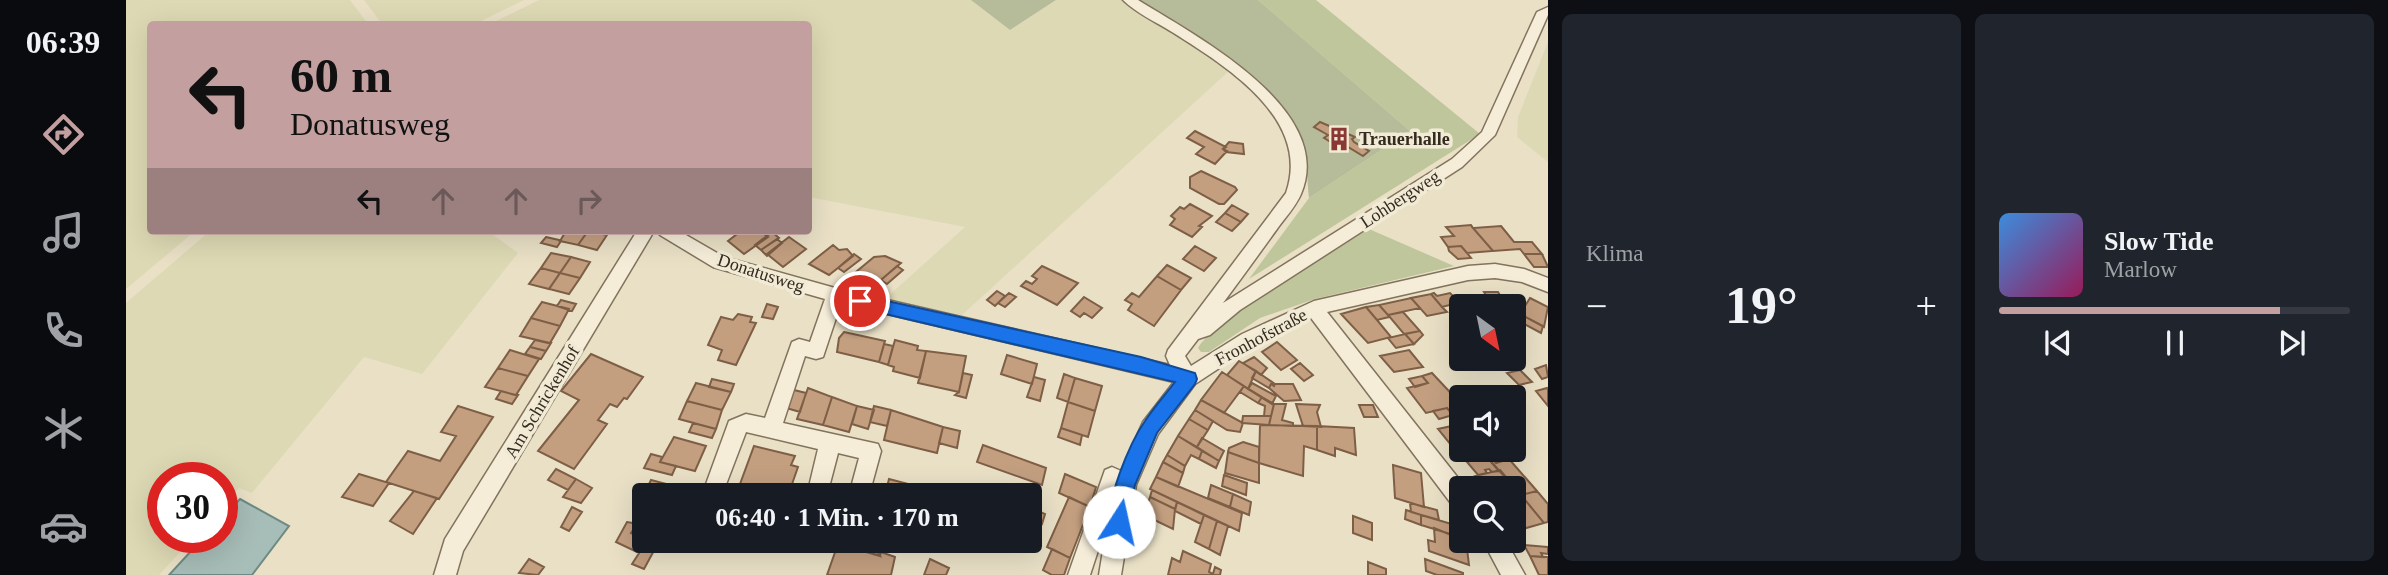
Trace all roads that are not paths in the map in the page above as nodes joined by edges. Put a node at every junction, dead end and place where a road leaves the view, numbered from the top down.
1 (1129, 0) edge
2 (1548, 11) edge
3 (644, 235) edge
4 (673, 235) edge
5 (1548, 285) edge
6 (835, 295) junction
7 (1314, 308) junction
8 (1191, 332) junction
9 (1188, 379) junction
10 (771, 429) junction
11 (830, 442) junction
12 (716, 483) edge
13 (820, 483) edge
14 (862, 483) edge
15 (1449, 483) edge
16 (1125, 485) junction
17 (1501, 553) edge
18 (445, 575) edge
19 (1079, 575) edge
20 (1110, 575) edge
21 (1514, 575) edge

1 - 8 street
2 - 8 street, Lohbergweg
3 - 18 street, Am Schrickenhof
4 - 6 street, Donatusweg
5 - 7 street, Fronhofstraße
6 - 9 street, Donatusweg
6 - 10 street
7 - 9 street, Fronhofstraße
7 - 15 street
8 - 9 street
9 - 16 street, Fronhofstraße
10 - 11 street
10 - 12 street
11 - 13 street
11 - 14 street
16 - 19 street
16 - 20 street, Fronhofstraße
17 - 21 street

